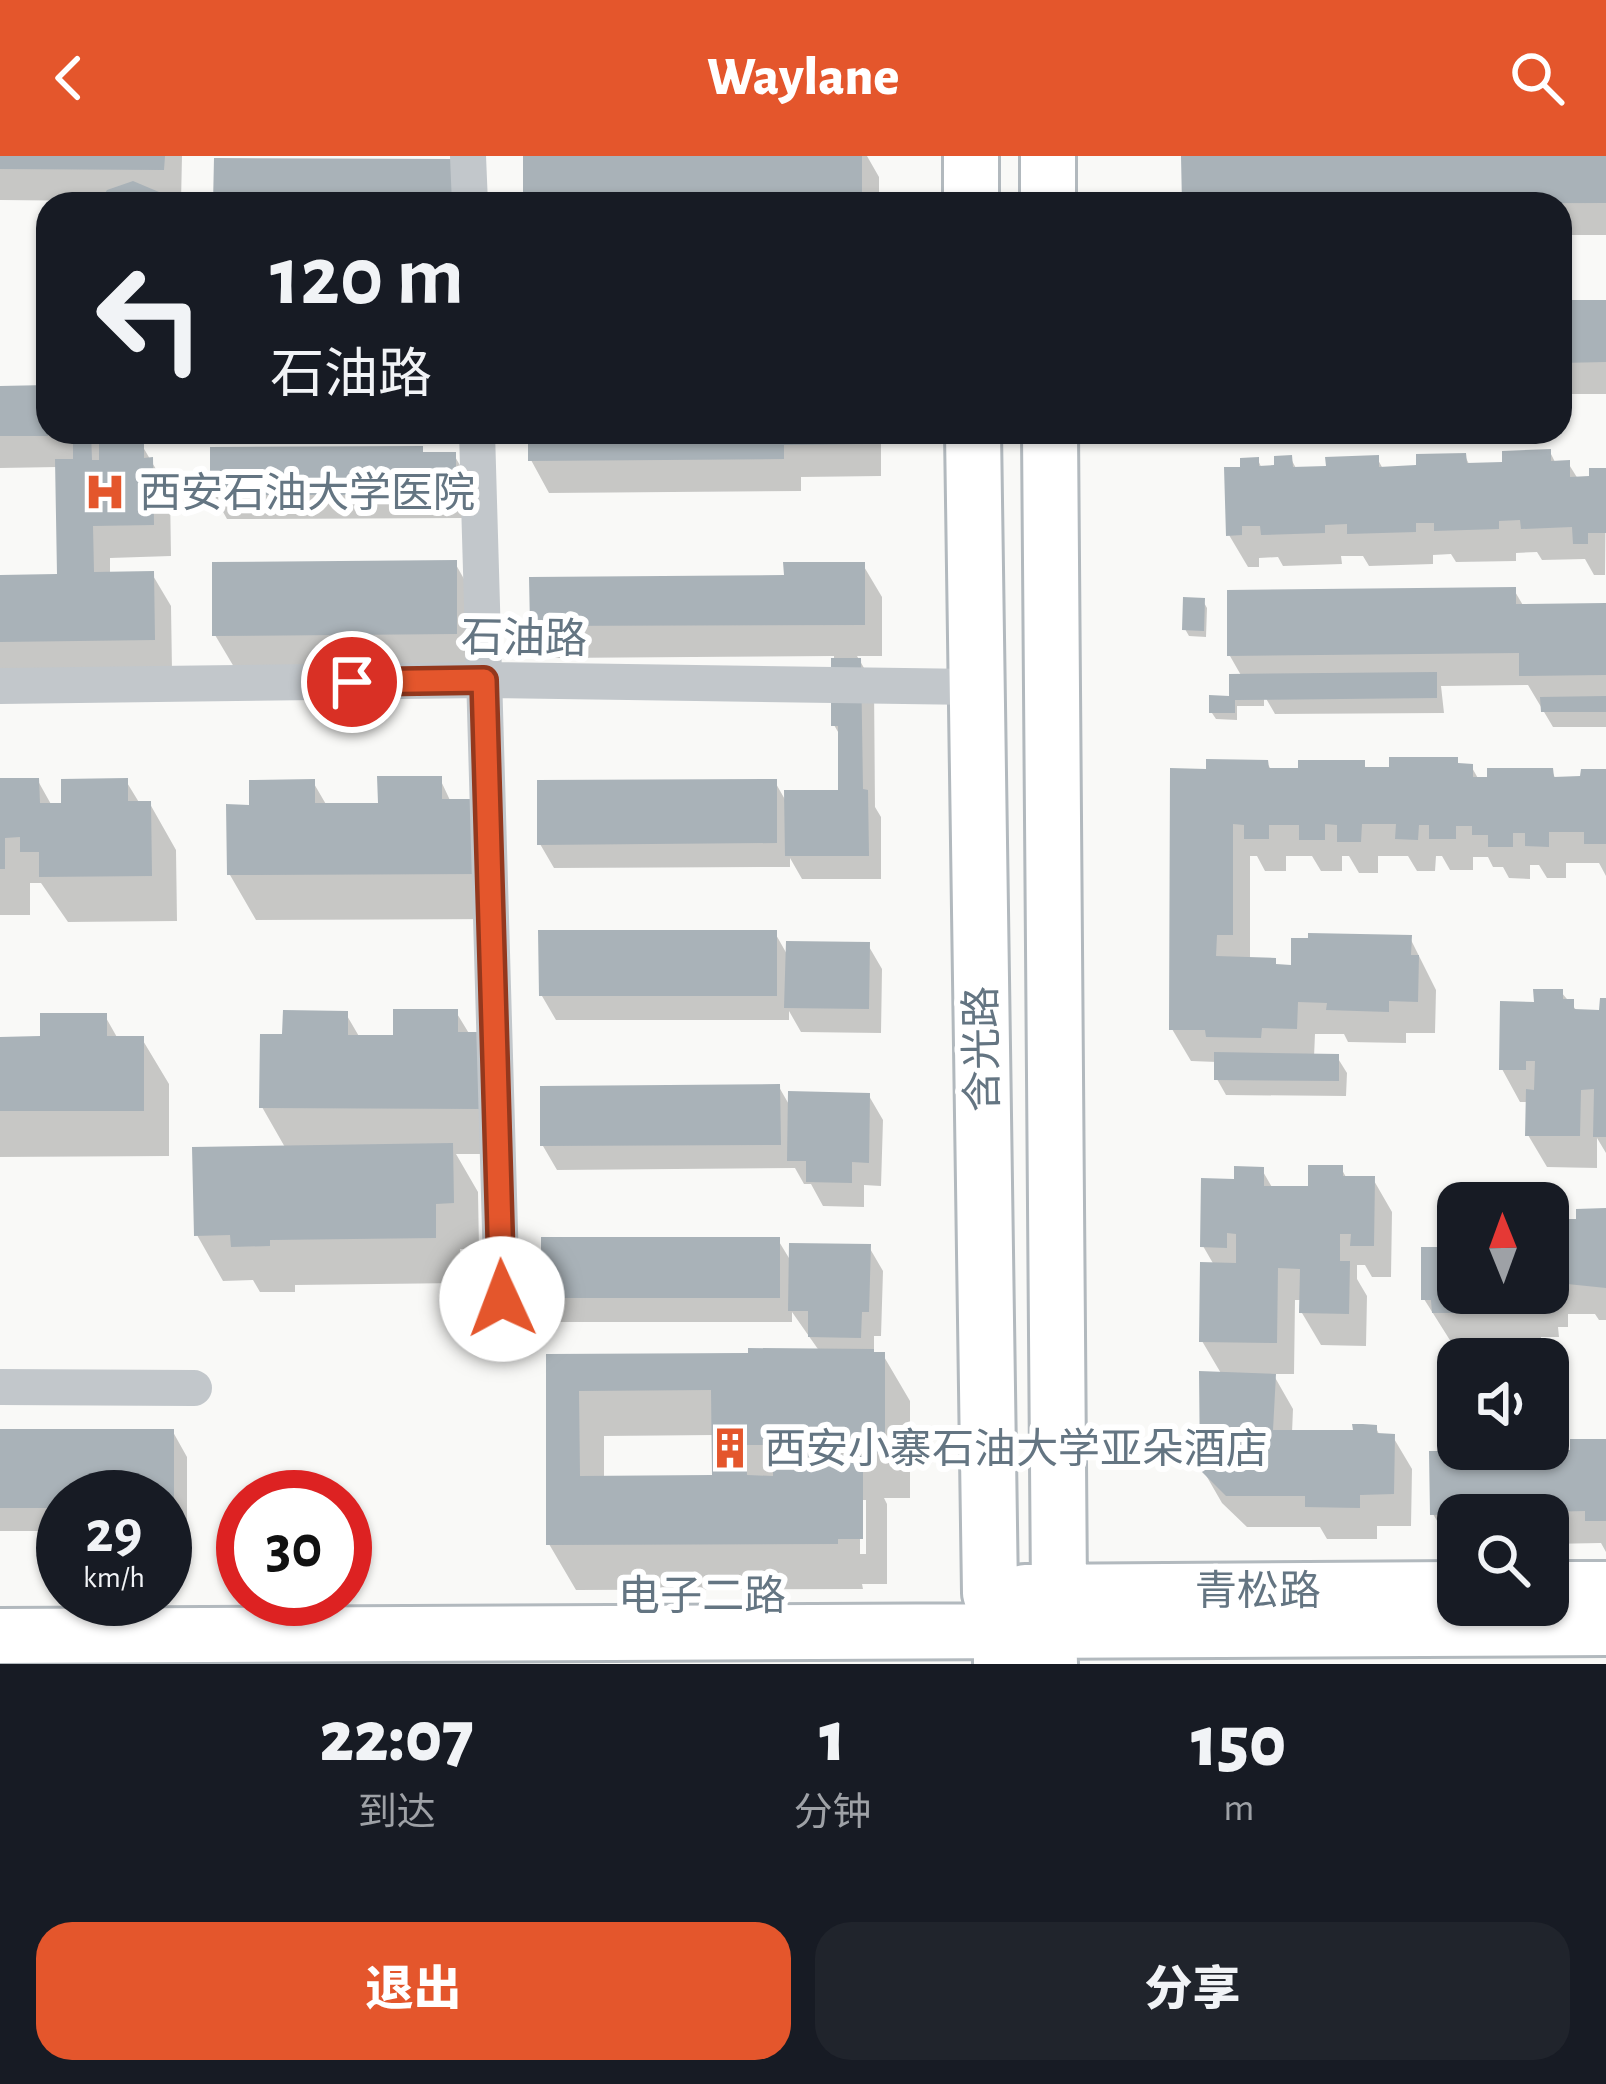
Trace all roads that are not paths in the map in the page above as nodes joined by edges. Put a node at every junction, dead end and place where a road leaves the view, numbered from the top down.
1 (468, 156) edge
2 (971, 156) edge
3 (1048, 156) edge
4 (470, 192) edge
5 (971, 192) edge
6 (1048, 192) edge
7 (477, 444) edge
8 (973, 444) edge
9 (1050, 444) edge
10 (484, 680) junction
11 (0, 686) edge
12 (975, 687) junction
13 (502, 1299) dead end
14 (0, 1387) edge
15 (194, 1388) dead end
16 (1569, 1589) edge
17 (1606, 1589) edge
18 (1437, 1591) edge
19 (372, 1599) edge
20 (0, 1600) edge
21 (36, 1600) edge
22 (1606, 1628) edge
23 (1025, 1629) edge
24 (0, 1636) edge

1 - 4 street
2 - 5 main road
3 - 6 main road
7 - 10 street
8 - 12 main road, 含光路
9 - 23 main road, 含光路
10 - 11 street, 石油路
10 - 12 street, 石油路
10 - 13 street
12 - 23 main road, 含光路
14 - 15 street
16 - 17 main road
18 - 23 main road, 青松路
19 - 23 main road, 电子二路
20 - 21 main road
22 - 23 main road, 青松路
23 - 24 main road, 电子二路

